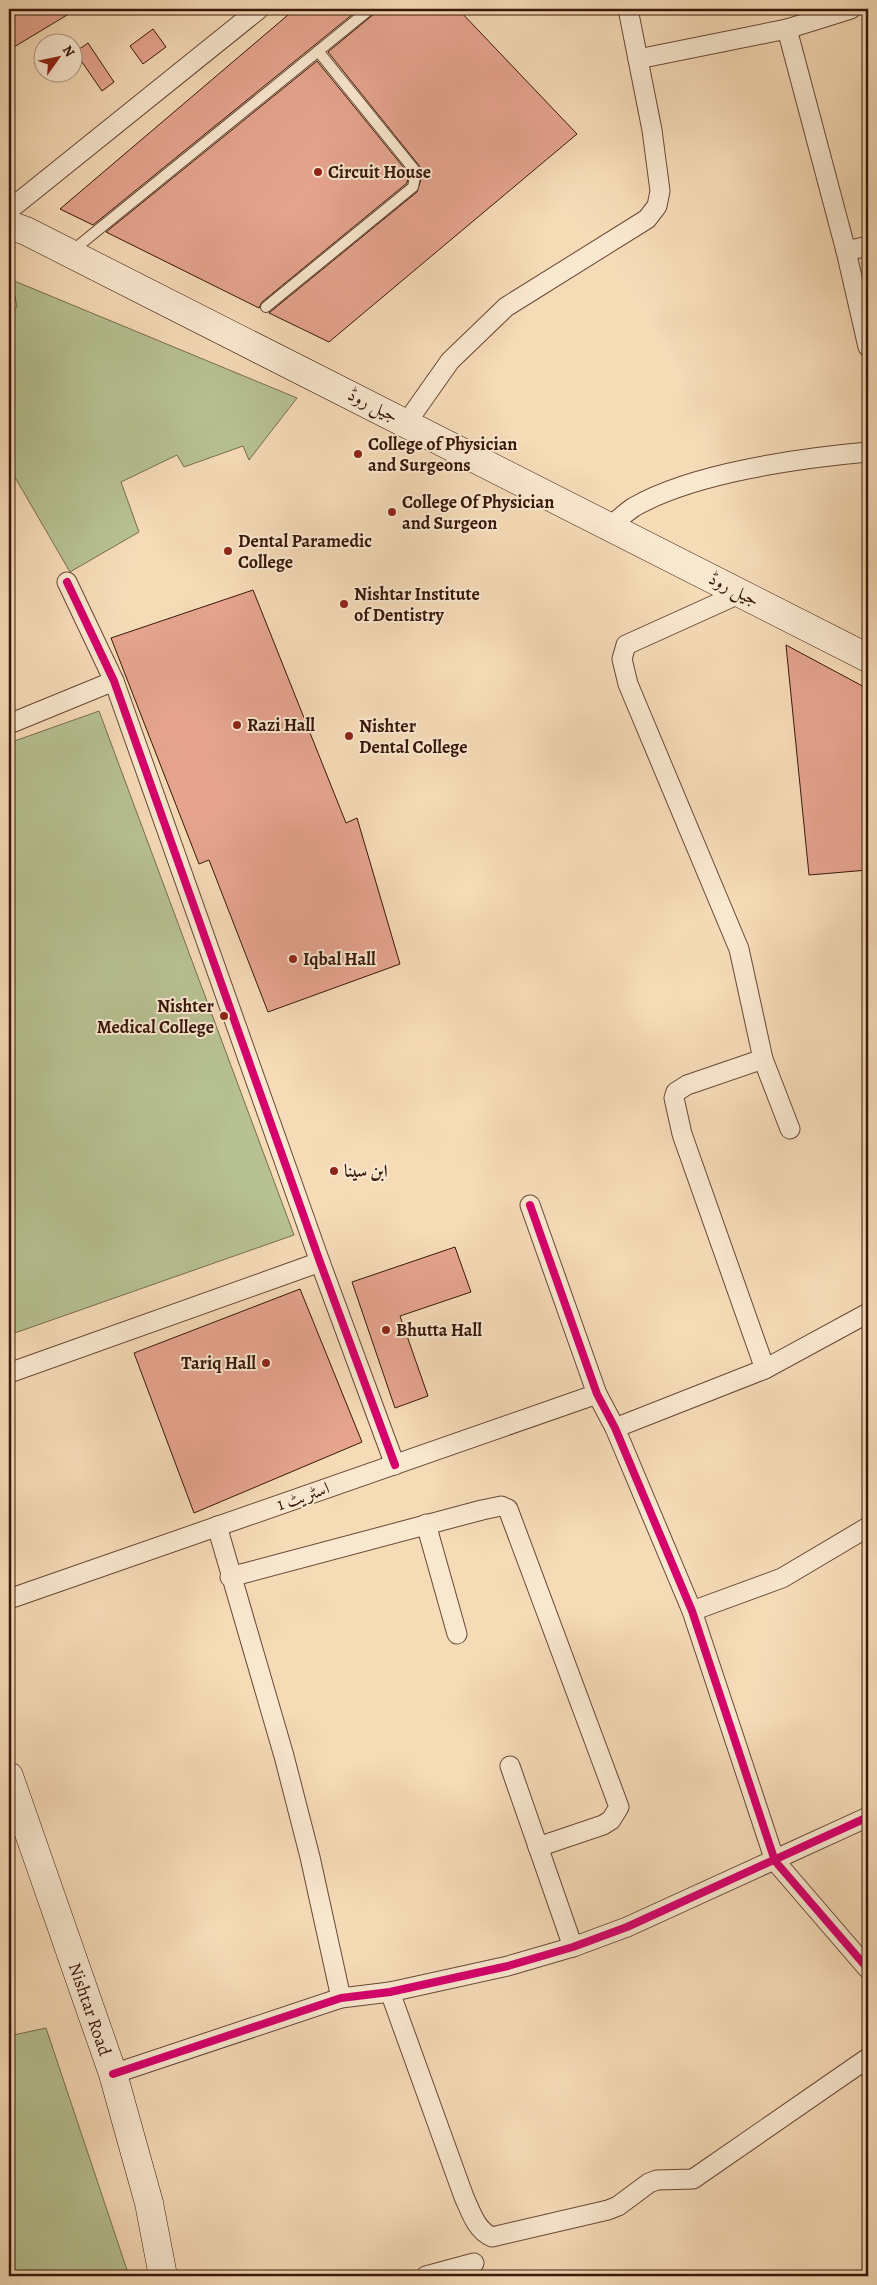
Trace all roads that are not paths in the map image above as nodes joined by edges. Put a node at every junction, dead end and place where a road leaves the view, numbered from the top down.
1 (259, 9) edge
2 (370, 9) edge
3 (628, 9) edge
4 (851, 9) edge
5 (787, 29) junction
6 (318, 51) junction
7 (638, 59) junction
8 (9, 210) edge
9 (9, 225) edge
10 (868, 246) edge
11 (846, 251) junction
12 (69, 253) junction
13 (266, 307) dead end
14 (868, 347) edge
15 (407, 422) junction
16 (868, 452) edge
17 (611, 526) junction
18 (67, 582) dead end
19 (741, 593) junction
20 (868, 658) edge
21 (114, 681) junction
22 (9, 724) edge
23 (763, 1059) junction
24 (790, 1129) dead end
25 (530, 1205) dead end
26 (320, 1262) junction
27 (868, 1313) edge
28 (765, 1369) junction
29 (9, 1373) edge
30 (597, 1394) junction
31 (615, 1428) junction
32 (395, 1465) junction
33 (426, 1524) junction
34 (217, 1526) junction
35 (868, 1527) edge
36 (230, 1577) junction
37 (9, 1599) edge
38 (692, 1611) junction
39 (457, 1634) dead end
40 (510, 1766) dead end
41 (9, 1776) edge
42 (868, 1817) edge
43 (9, 1822) edge
44 (538, 1847) junction
45 (775, 1861) junction
46 (574, 1946) junction
47 (868, 1969) edge
48 (390, 1992) junction
49 (341, 1998) junction
50 (868, 2058) edge
51 (113, 2074) junction
52 (474, 2263) dead end
53 (144, 2276) edge
54 (163, 2276) edge
55 (426, 2276) edge

1 - 8 street
2 - 6 lane
3 - 7 street
4 - 5 street
5 - 7 street
5 - 11 street
6 - 12 lane
6 - 13 lane
7 - 15 street
9 - 12 main road, جیل روڈ
10 - 11 street
11 - 14 street
12 - 15 main road, جیل روڈ
15 - 17 main road, جیل روڈ
16 - 17 street
17 - 19 main road, جیل روڈ
18 - 21 street
19 - 20 main road, جیل روڈ
19 - 23 street
21 - 22 street
21 - 26 street
23 - 24 street
23 - 28 street
25 - 30 street
26 - 29 street
26 - 32 street
27 - 28 street
28 - 31 street
30 - 31 street
30 - 32 street, اسٹریٹ 1
31 - 38 street
32 - 34 street, اسٹریٹ 1
33 - 36 street
33 - 39 street
33 - 44 street
34 - 36 street
34 - 37 street, اسٹریٹ 1
35 - 38 street
36 - 49 street
38 - 45 street
40 - 44 street
41 - 51 main road, Nishtar Road
42 - 45 street
43 - 53 main road, Nishtar Road
44 - 46 street
45 - 46 street
45 - 47 street
46 - 48 street
48 - 49 street
48 - 50 street
49 - 51 street
51 - 54 main road, Nishtar Road
52 - 55 street

